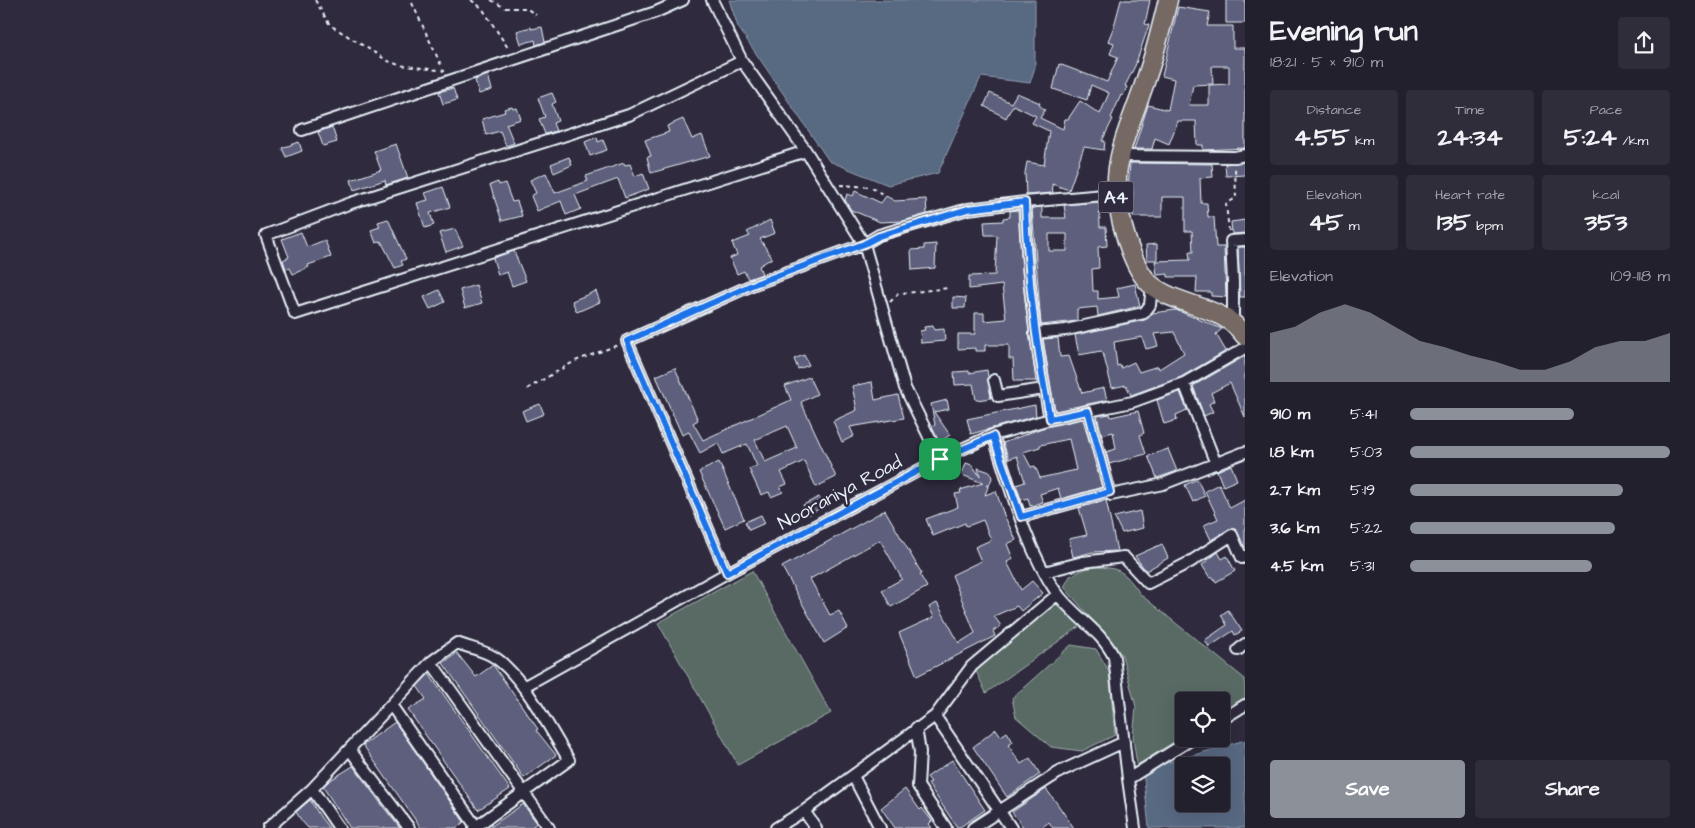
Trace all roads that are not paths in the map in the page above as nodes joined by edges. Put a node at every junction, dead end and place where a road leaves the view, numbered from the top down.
1 (684, 0) edge
2 (712, 0) edge
3 (1168, 0) edge
4 (742, 61) junction
5 (302, 130) dead end
6 (806, 151) junction
7 (1118, 156) junction
8 (1240, 156) edge
9 (1115, 194) junction
10 (1025, 202) junction
11 (1245, 240) edge
12 (864, 244) junction
13 (1152, 285) junction
14 (1034, 333) junction
15 (1242, 335) edge
16 (994, 380) dead end
17 (1184, 383) junction
18 (1044, 389) junction
19 (1088, 411) junction
20 (1050, 419) junction
21 (993, 436) junction
22 (1245, 452) edge
23 (940, 459) junction
24 (1216, 464) junction
25 (1110, 492) junction
26 (1021, 517) junction
27 (1245, 556) edge
28 (1044, 572) junction
29 (727, 573) junction
30 (1058, 594) junction
31 (432, 662) junction
32 (523, 687) junction
33 (391, 705) junction
34 (1245, 705) edge
35 (1230, 714) edge
36 (935, 716) junction
37 (916, 728) junction
38 (1124, 742) junction
39 (1179, 747) edge
40 (350, 750) junction
41 (853, 776) junction
42 (1128, 779) junction
43 (312, 789) junction
44 (525, 791) junction
45 (804, 810) junction
46 (999, 810) junction
47 (270, 827) edge
48 (476, 827) edge
49 (1134, 827) edge
50 (339, 828) edge
51 (409, 828) edge
52 (549, 828) edge
53 (776, 828) edge
54 (816, 828) edge
55 (880, 828) edge
56 (946, 828) edge
57 (973, 828) edge
58 (1011, 828) edge

1 - 5 street
2 - 4 street
3 - 7 highway, A4
4 - 6 street
4 - 6 street
6 - 12 street
7 - 8 street
7 - 9 highway, A4
9 - 10 street
9 - 13 highway, A4
10 - 12 street
10 - 14 street
11 - 15 street
12 - 23 street
12 - 29 street
13 - 14 street
13 - 15 highway, A4
14 - 18 street
15 - 17 street, Nooraniya Road
16 - 18 street
17 - 19 street, Nooraniya Road
17 - 24 street
18 - 20 street
19 - 20 street, Nooraniya Road
19 - 25 street
20 - 21 street, Nooraniya Road
21 - 23 street, Nooraniya Road
21 - 26 street
22 - 24 street
23 - 29 street, Nooraniya Road
24 - 25 street
25 - 26 street
26 - 28 street
27 - 28 street
28 - 30 street
29 - 32 street, Nooraniya Road
30 - 36 street
30 - 38 street
31 - 32 street
31 - 33 street
31 - 44 street
32 - 44 street
33 - 40 street
33 - 48 street
34 - 35 street
36 - 37 street
36 - 46 street
37 - 41 street
37 - 56 street
38 - 42 street
38 - 46 street
39 - 42 street
40 - 43 street
40 - 51 street
41 - 45 street
41 - 55 street
42 - 49 street
43 - 47 street
43 - 50 street
44 - 48 street
44 - 52 street
45 - 53 street
45 - 54 street
46 - 57 street
46 - 58 street

